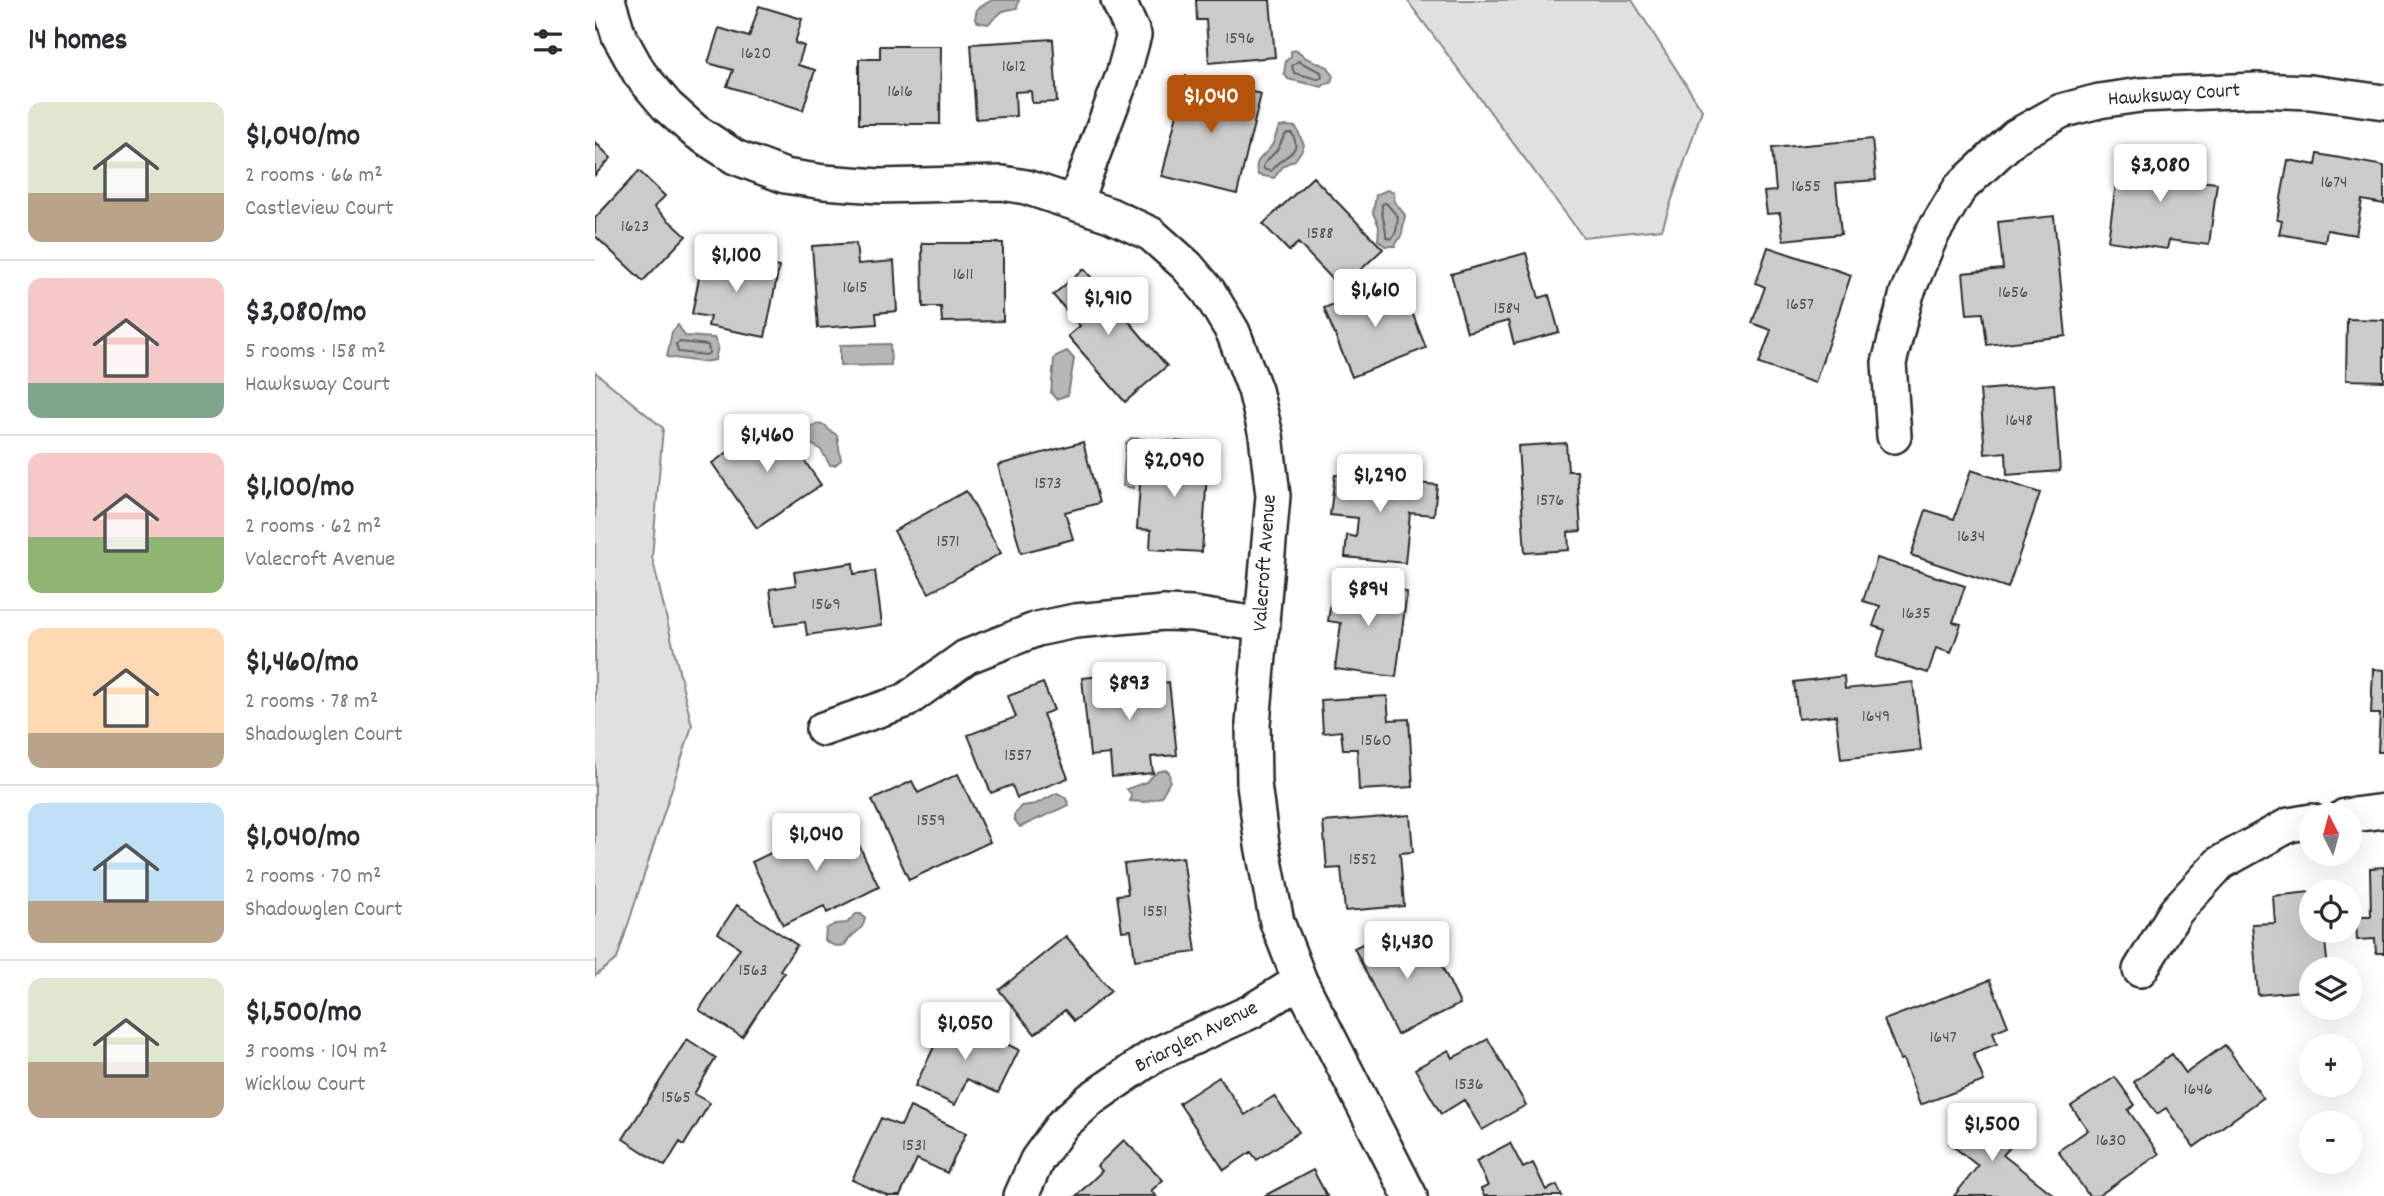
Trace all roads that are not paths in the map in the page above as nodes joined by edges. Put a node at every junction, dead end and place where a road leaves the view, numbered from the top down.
1 (608, 0) edge
2 (1118, 0) edge
3 (2384, 102) edge
4 (1075, 202) junction
5 (1894, 436) dead end
6 (1263, 625) junction
7 (823, 729) dead end
8 (2384, 811) edge
9 (2363, 814) edge
10 (2299, 823) edge
11 (2140, 970) dead end
12 (1300, 981) junction
13 (1021, 1196) edge
14 (1410, 1196) edge

1 - 4 street, Valecroft Avenue
2 - 4 street
3 - 5 street, Hawksway Court
4 - 6 street, Valecroft Avenue
6 - 7 street
6 - 12 street, Valecroft Avenue
8 - 9 street
10 - 11 street
12 - 13 street, Briarglen Avenue
12 - 14 street, Valecroft Avenue

